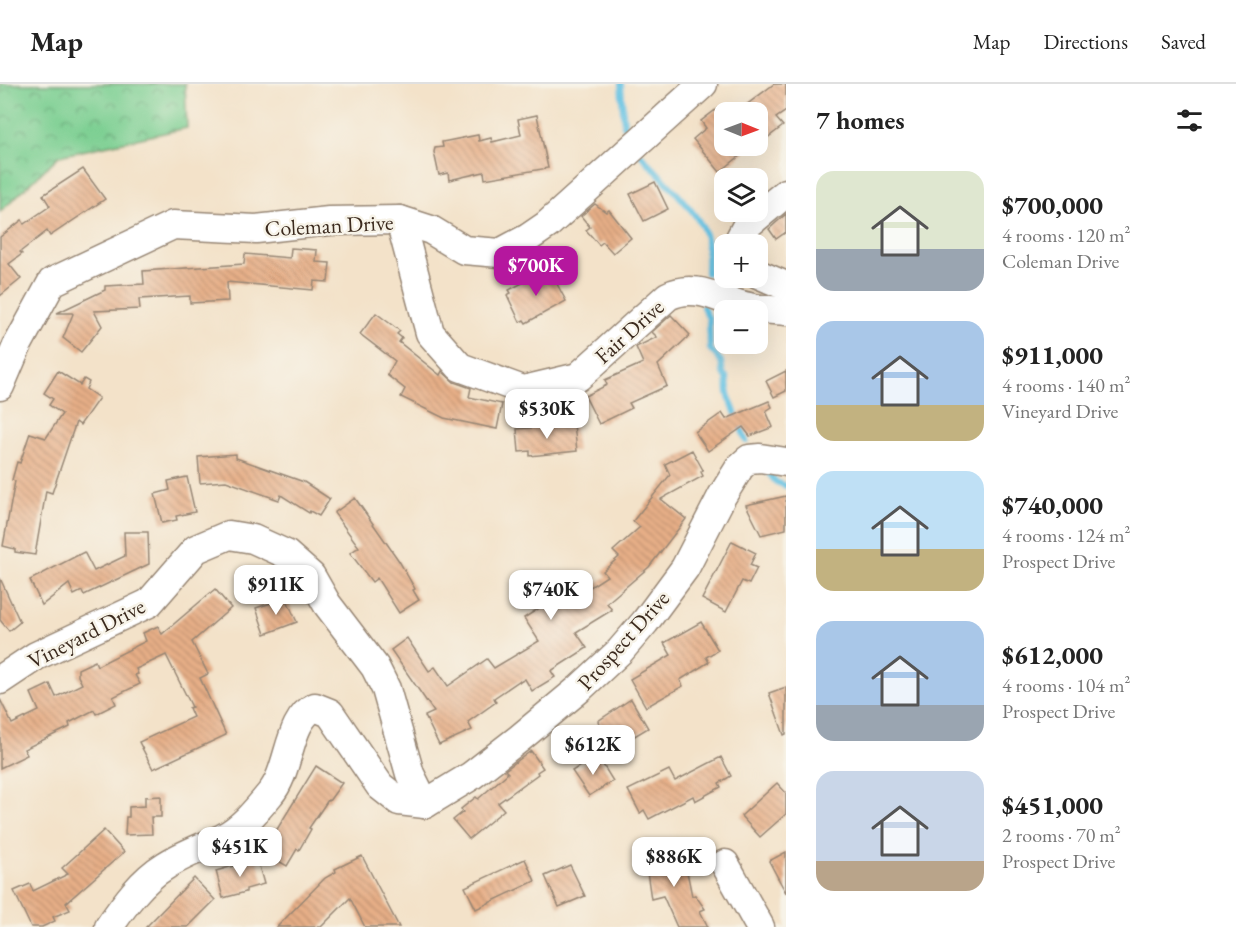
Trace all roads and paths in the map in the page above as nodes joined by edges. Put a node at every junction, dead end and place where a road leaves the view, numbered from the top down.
1 (703, 84) edge
2 (786, 193) edge
3 (400, 220) junction
4 (742, 234) edge
5 (768, 278) edge
6 (786, 286) edge
7 (786, 311) edge
8 (0, 386) edge
9 (786, 462) edge
10 (0, 680) edge
11 (425, 804) junction
12 (725, 864) dead end
13 (109, 927) edge
14 (760, 927) edge

1 - 3 street, Coleman Drive
2 - 4 street
3 - 7 street, Fair Drive
3 - 8 street, Coleman Drive
5 - 6 street
9 - 11 street, Prospect Drive
10 - 11 street, Vineyard Drive
11 - 13 street
12 - 14 street

